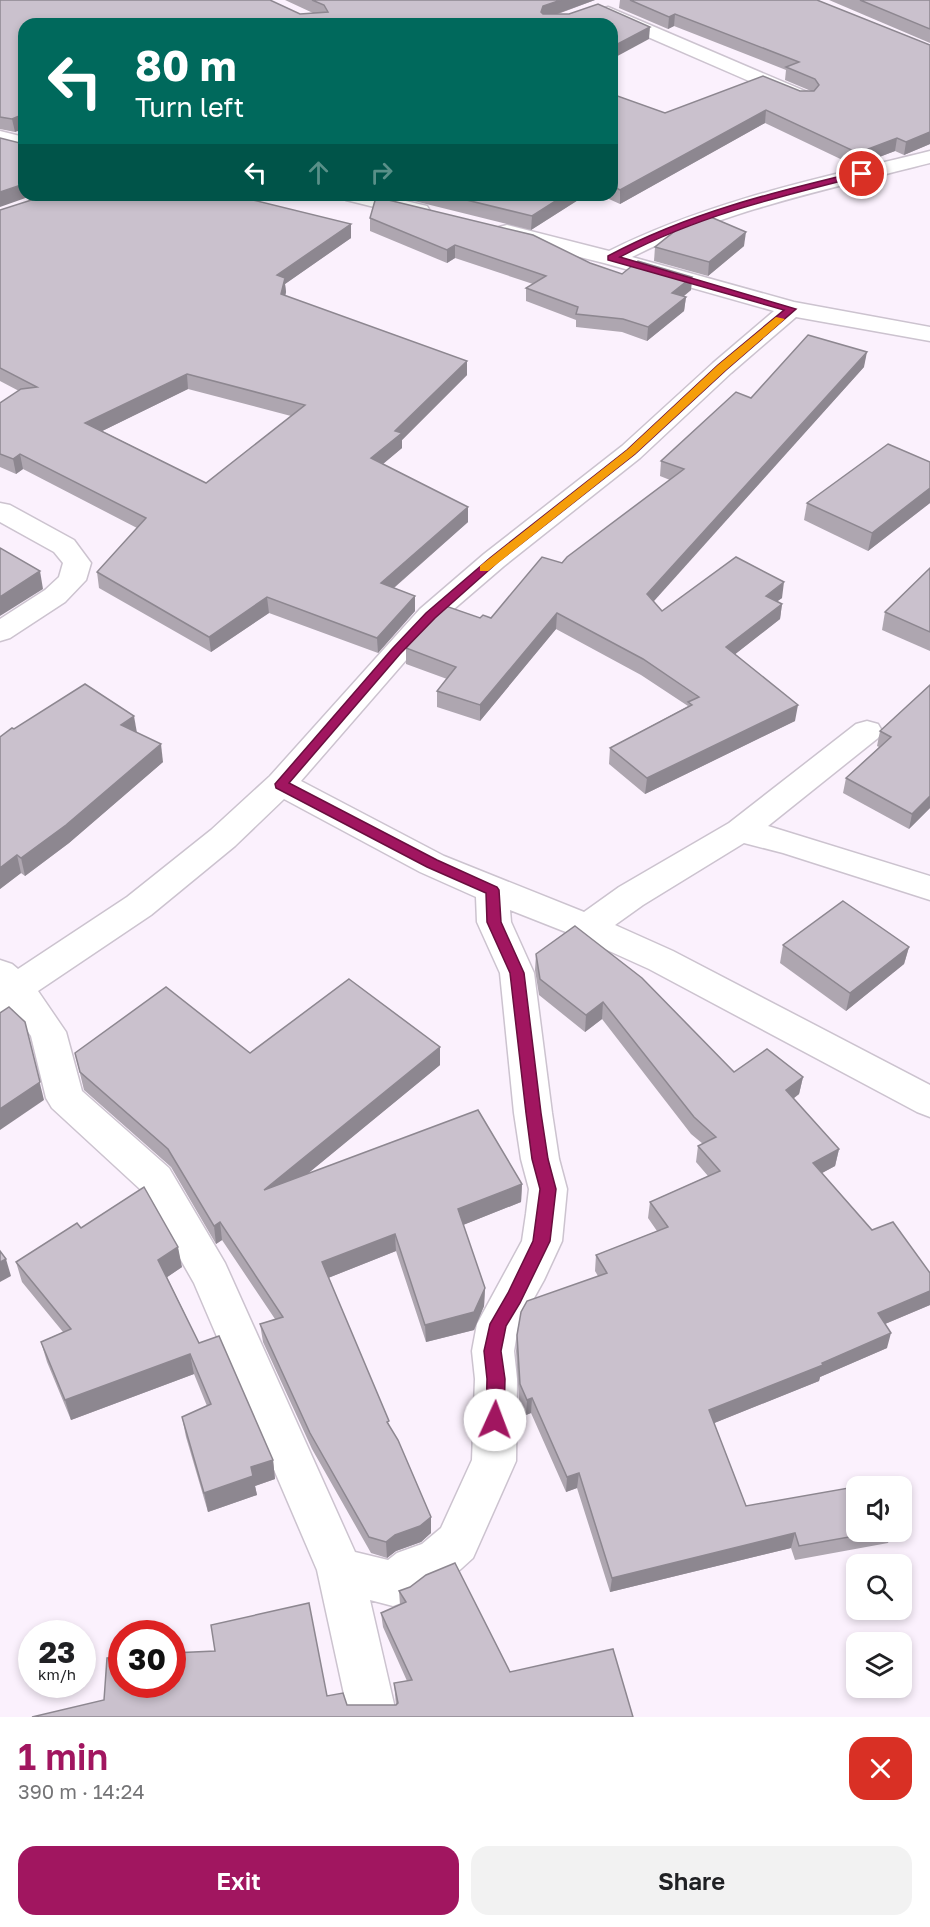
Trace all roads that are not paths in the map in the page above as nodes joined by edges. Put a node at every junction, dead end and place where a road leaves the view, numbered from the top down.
1 (614, 0) edge
2 (805, 98) edge
3 (0, 137) edge
4 (18, 142) edge
5 (930, 157) edge
6 (379, 201) edge
7 (445, 217) edge
8 (489, 228) edge
9 (612, 258) junction
10 (791, 309) junction
11 (930, 334) edge
12 (0, 511) edge
13 (0, 632) edge
14 (867, 731) dead end
15 (281, 784) junction
16 (740, 831) junction
17 (930, 888) edge
18 (492, 890) junction
19 (588, 927) junction
20 (5, 986) edge
21 (930, 1102) edge
22 (340, 1570) junction
23 (373, 1717) edge

1 - 2 street
3 - 4 street
5 - 9 street
6 - 7 street
8 - 9 street
9 - 10 street
10 - 11 street
10 - 15 street
12 - 13 street
14 - 16 street
15 - 18 street
15 - 20 street
16 - 17 street
16 - 19 street
18 - 19 street
18 - 22 street
19 - 21 street
20 - 22 street
22 - 23 street

